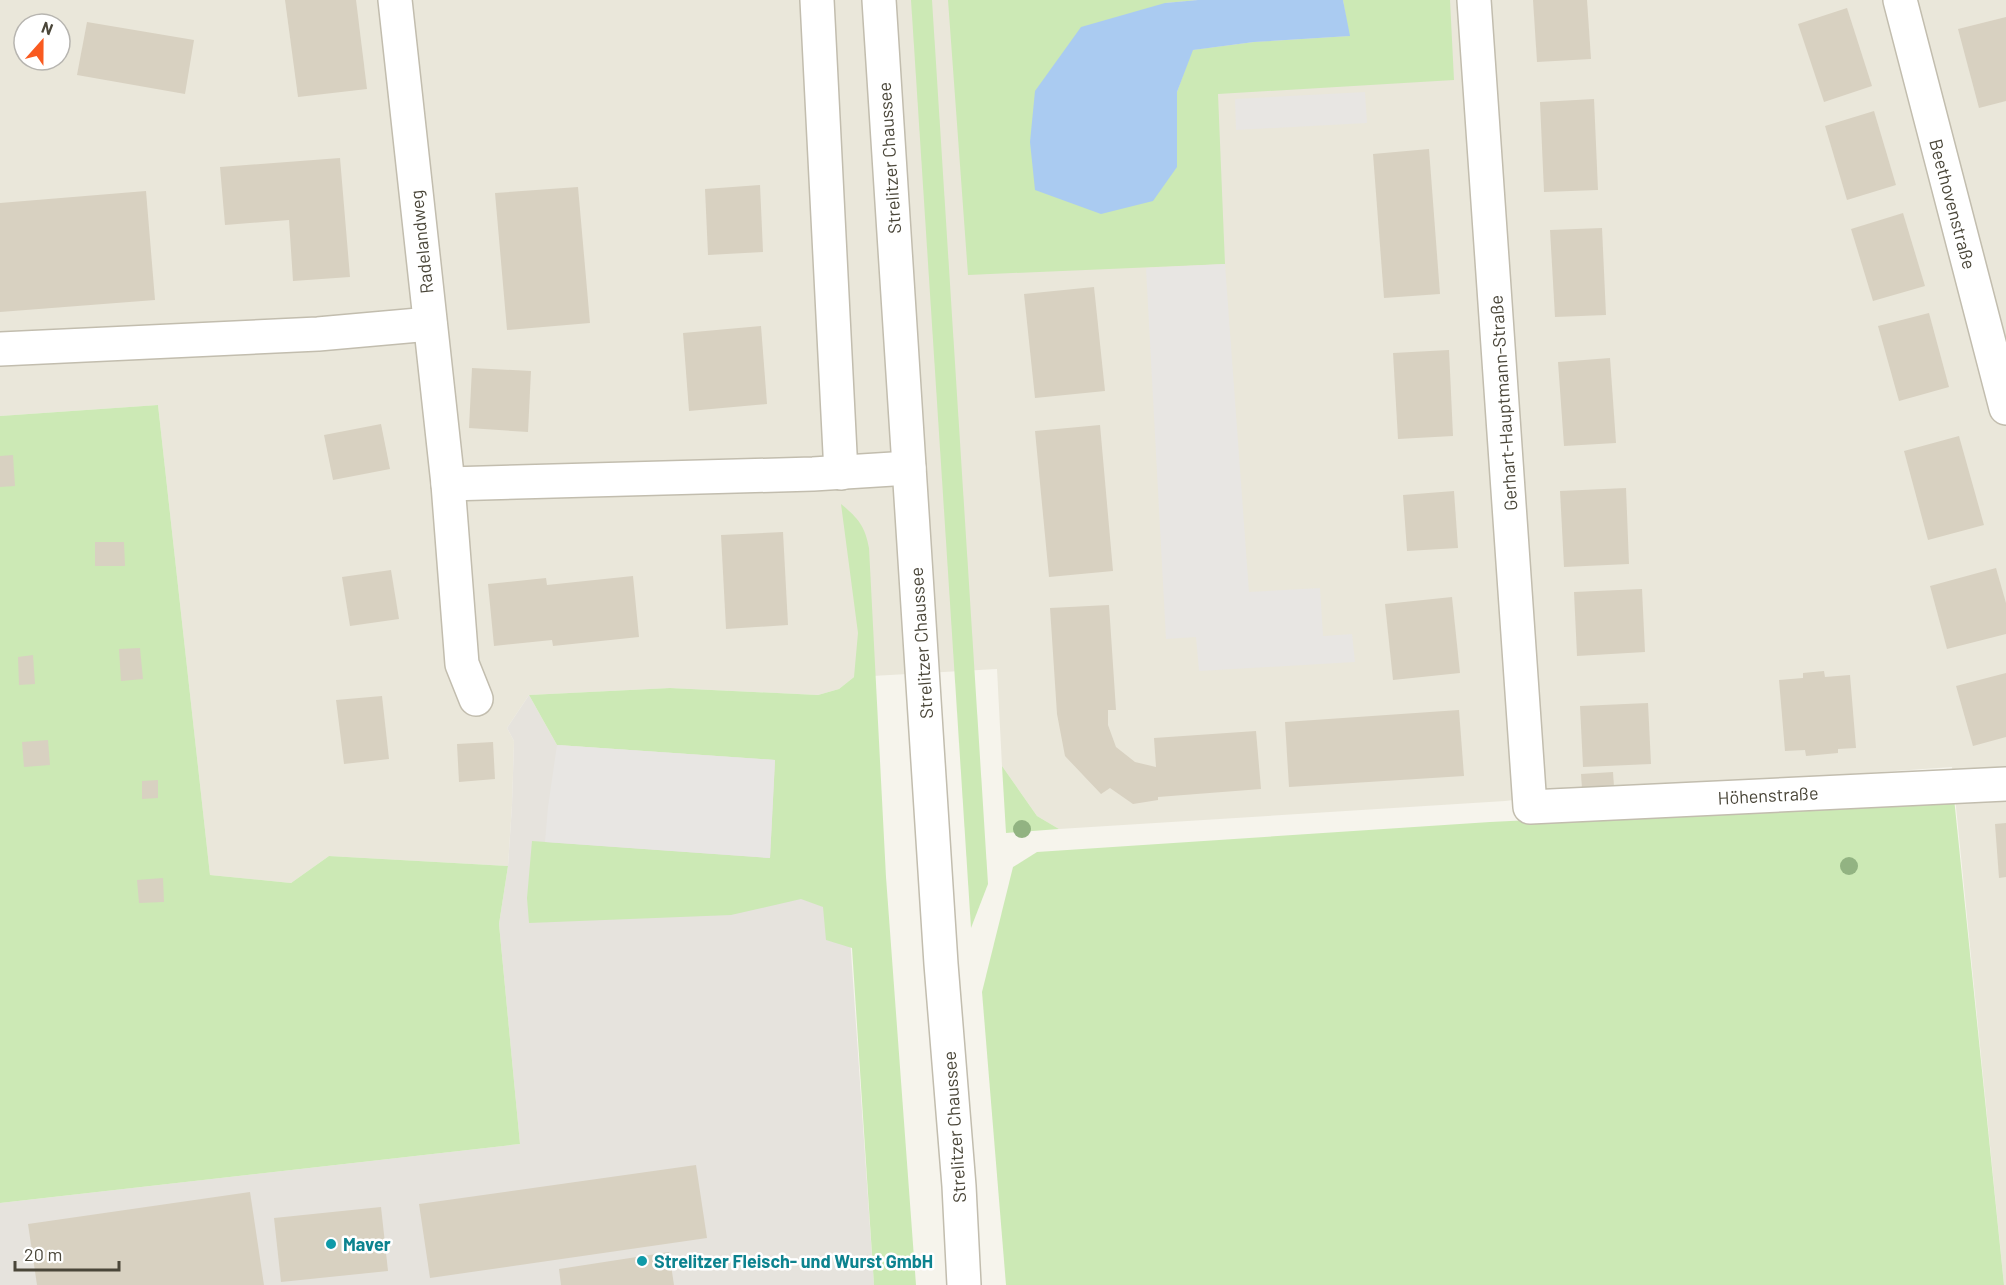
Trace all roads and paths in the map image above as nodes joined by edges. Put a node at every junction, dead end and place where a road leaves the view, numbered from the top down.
1 (395, 0) edge
2 (817, 0) edge
3 (879, 0) edge
4 (1474, 0) edge
5 (1900, 0) edge
6 (430, 324) junction
7 (0, 349) edge
8 (2006, 408) edge
9 (909, 468) junction
10 (856, 472) junction
11 (448, 484) junction
12 (476, 699) dead end
13 (2006, 784) edge
14 (1530, 807) joint
15 (964, 1285) edge

1 - 6 street, Radelandweg
2 - 10 street
3 - 9 street, Strelitzer Chaussee
4 - 14 street, Gerhart-Hauptmann-Straße
5 - 8 street, Beethovenstraße
6 - 7 street
6 - 11 street, Radelandweg
9 - 10 street
9 - 15 street, Strelitzer Chaussee
10 - 11 street
11 - 12 street, Radelandweg
13 - 14 street, Höhenstraße

